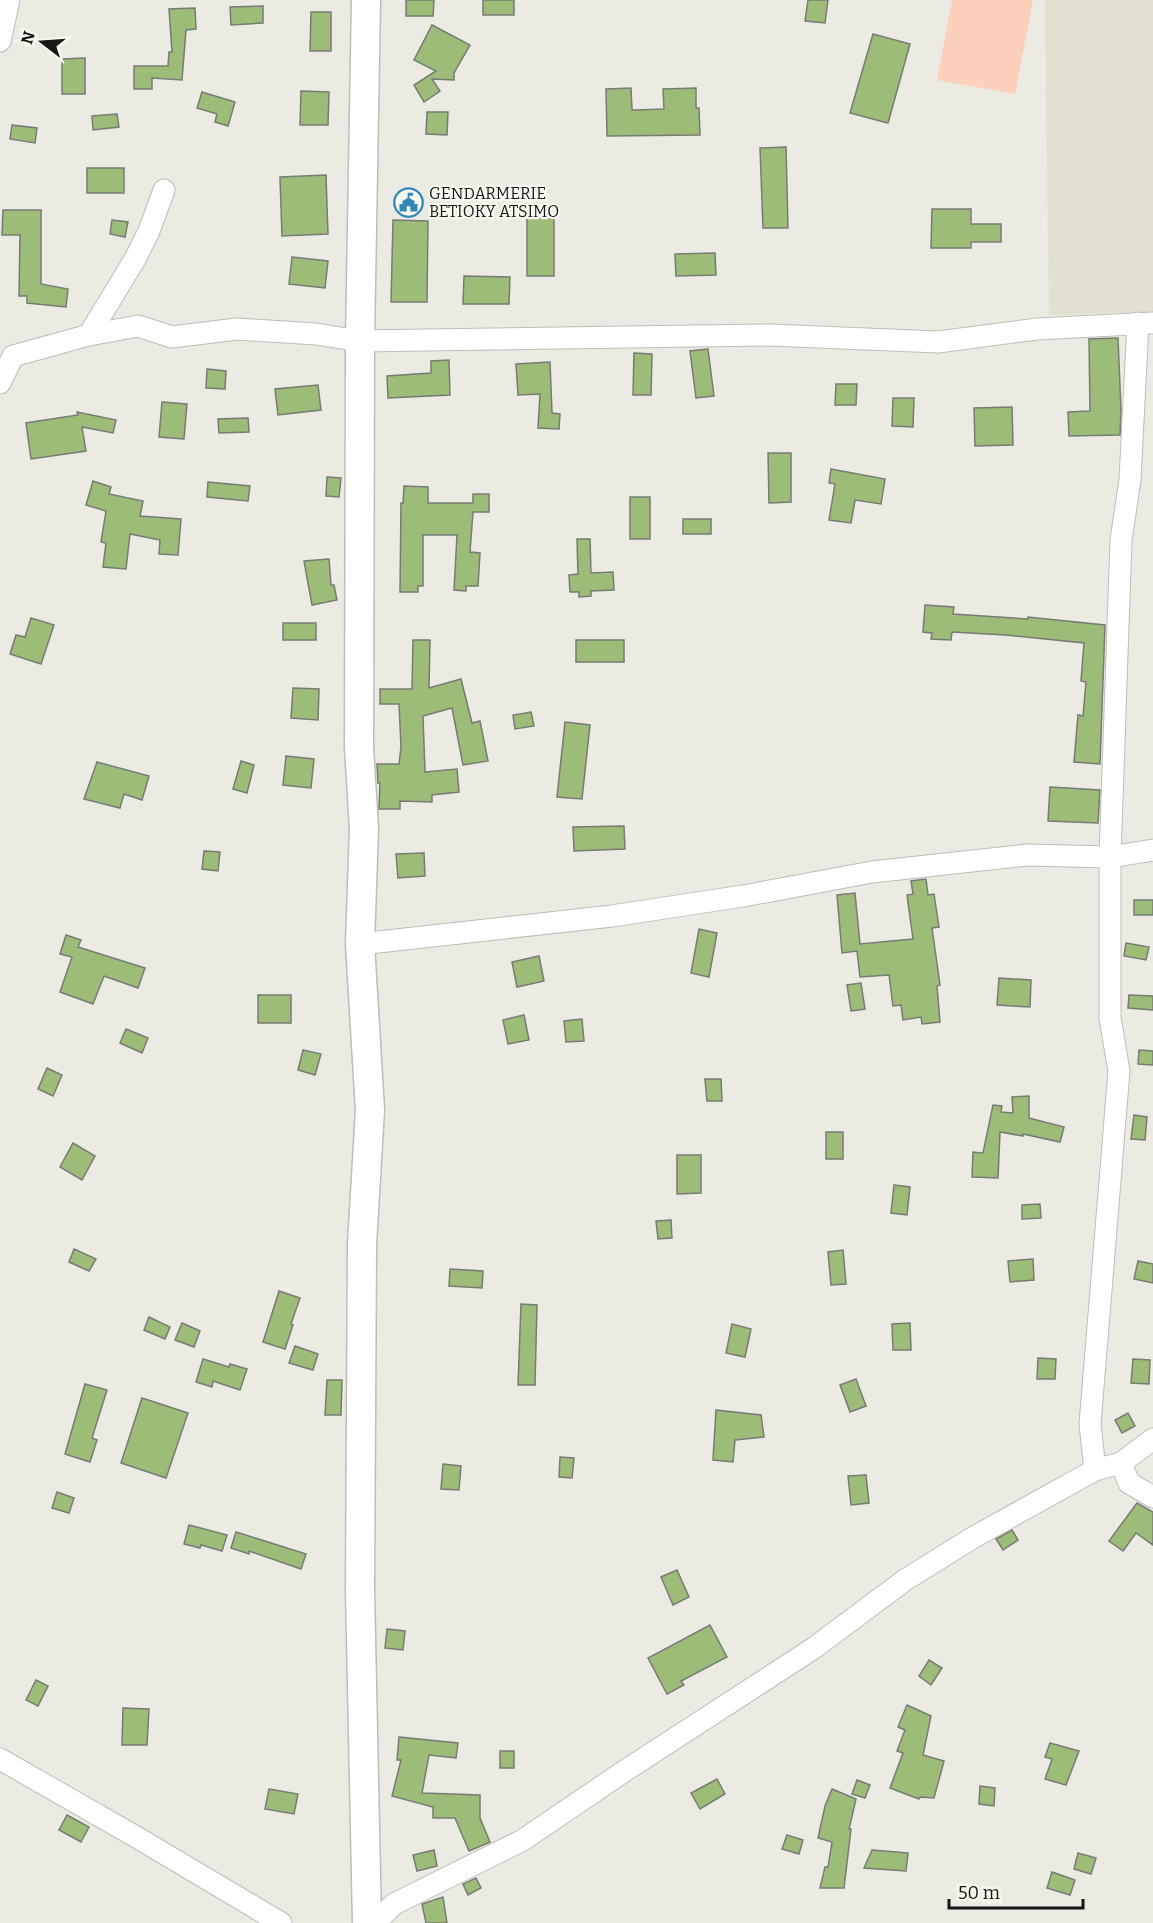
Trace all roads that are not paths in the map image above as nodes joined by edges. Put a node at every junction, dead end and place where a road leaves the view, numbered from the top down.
1 (8, 0) edge
2 (366, 0) edge
3 (0, 6) edge
4 (0, 41) edge
5 (164, 190) dead end
6 (1146, 323) edge
7 (89, 335) junction
8 (360, 341) junction
9 (0, 383) edge
10 (1153, 850) edge
11 (1110, 857) junction
12 (360, 944) junction
13 (1153, 1439) edge
14 (1121, 1462) junction
15 (1095, 1470) junction
16 (1153, 1497) edge
17 (0, 1759) edge
18 (281, 1923) edge
19 (367, 1923) edge
20 (375, 1923) edge

1 - 3 street
1 - 4 street
2 - 8 main road
5 - 7 street
6 - 8 street
6 - 11 street
7 - 8 street
7 - 9 street
8 - 12 main road
10 - 11 street
11 - 12 street
11 - 15 street
12 - 19 main road
13 - 14 street
14 - 15 street
14 - 16 street
15 - 20 street
17 - 18 street

